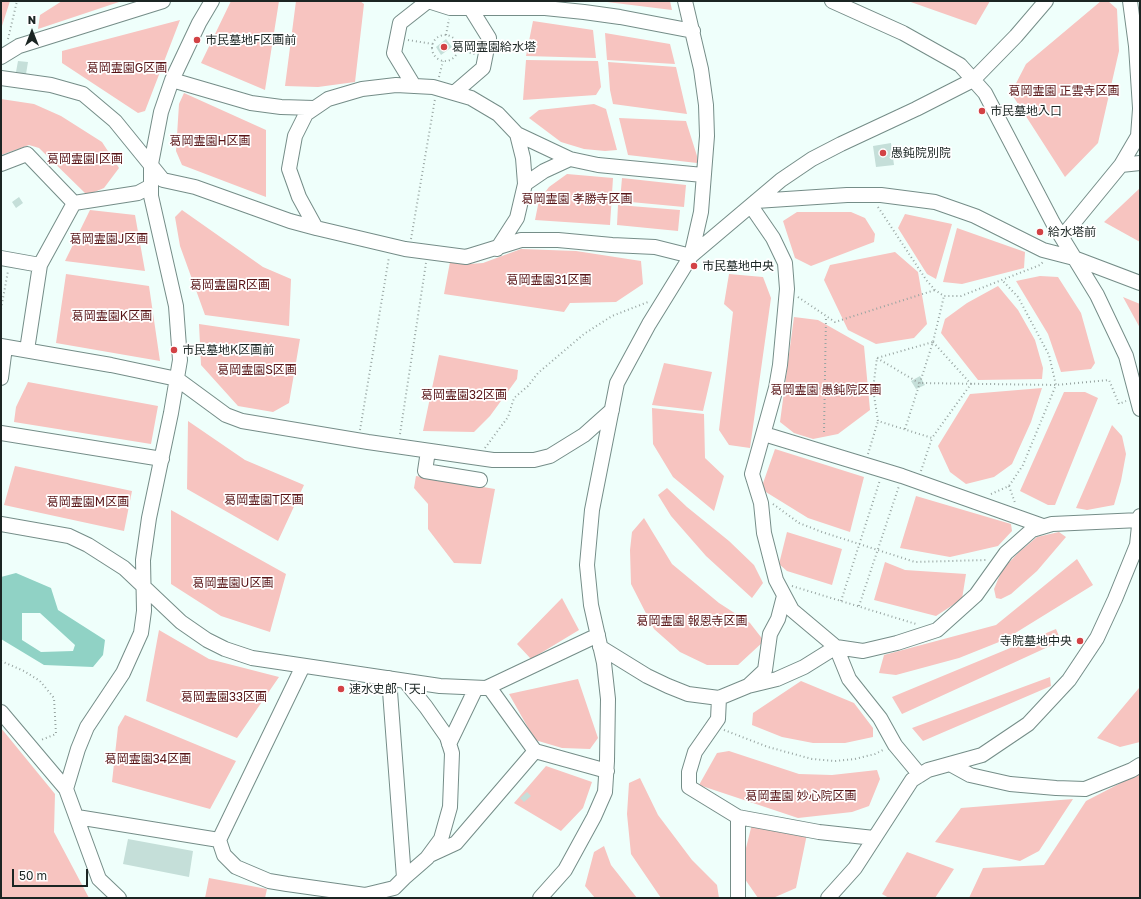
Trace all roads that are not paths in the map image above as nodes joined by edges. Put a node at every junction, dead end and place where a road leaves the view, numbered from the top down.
1 (163, 1) edge
2 (212, 1) edge
3 (685, 1) edge
4 (832, 1) edge
5 (1046, 1) edge
6 (1130, 1) edge
7 (499, 4) edge
8 (470, 9) junction
9 (693, 31) junction
10 (2, 56) edge
11 (1, 78) edge
12 (172, 80) junction
13 (974, 80) junction
14 (414, 86) junction
15 (454, 93) junction
16 (314, 108) junction
17 (1140, 114) edge
18 (518, 134) junction
19 (570, 159) junction
20 (1140, 163) edge
21 (1, 164) edge
22 (151, 164) junction
23 (1122, 165) junction
24 (703, 175) junction
25 (524, 184) junction
26 (151, 186) junction
27 (74, 203) junction
28 (754, 204) junction
29 (316, 228) junction
30 (1062, 237) junction
31 (497, 249) junction
32 (691, 256) junction
33 (1074, 258) junction
34 (6, 259) edge
35 (40, 266) junction
36 (1140, 283) edge
37 (3, 347) edge
38 (27, 350) junction
39 (1, 378) edge
40 (177, 379) junction
41 (1139, 402) edge
42 (612, 410) junction
43 (1, 433) edge
44 (764, 434) junction
45 (428, 451) junction
46 (162, 459) junction
47 (480, 480) dead end
48 (1140, 516) edge
49 (1140, 520) edge
50 (1, 524) edge
51 (1043, 526) junction
52 (143, 586) junction
53 (784, 596) junction
54 (599, 641) junction
55 (836, 647) junction
56 (303, 666) junction
57 (389, 678) junction
58 (406, 681) junction
59 (748, 686) junction
60 (483, 687) junction
61 (719, 698) junction
62 (1, 712) edge
63 (449, 744) junction
64 (535, 751) junction
65 (950, 764) junction
66 (1140, 764) edge
67 (607, 770) junction
68 (920, 775) junction
69 (66, 789) junction
70 (77, 817) junction
71 (738, 817) junction
72 (874, 838) junction
73 (220, 840) junction
74 (429, 855) junction
75 (404, 878) junction
76 (119, 898) edge
77 (540, 898) edge
78 (738, 898) edge
79 (828, 898) edge

1 - 10 street
2 - 12 street
3 - 9 street
4 - 13 street
5 - 13 street
6 - 17 street
7 - 8 street
7 - 9 street
8 - 14 street
8 - 15 street
9 - 24 street
11 - 22 street
12 - 16 street
12 - 22 street
13 - 28 street
13 - 30 street
14 - 15 street
14 - 16 street
15 - 18 street
16 - 29 street
17 - 23 street
18 - 19 street
18 - 25 street
19 - 24 street
19 - 25 street
20 - 23 street
21 - 27 street
22 - 26 street
22 - 29 street
23 - 30 street
24 - 32 street
25 - 31 street
26 - 27 street
26 - 40 street
27 - 35 street
28 - 32 street
28 - 33 street
28 - 44 street
29 - 31 street
30 - 33 street
31 - 32 street
32 - 42 street
33 - 36 street
33 - 41 street
34 - 35 street
35 - 38 street
37 - 38 street
37 - 39 street
38 - 40 street
40 - 45 street
40 - 46 street
42 - 45 street
42 - 54 street
43 - 46 street
44 - 51 street
44 - 53 street
45 - 47 street
46 - 52 street
48 - 49 street
49 - 51 street
49 - 65 street
50 - 52 street
51 - 55 street
52 - 56 street
52 - 69 street
53 - 55 street
53 - 59 street
54 - 60 street
54 - 61 street
54 - 67 street
55 - 59 street
55 - 68 street
56 - 57 street
56 - 73 street
57 - 58 street
57 - 75 street
58 - 60 street
58 - 63 street
59 - 61 street
60 - 63 street
60 - 64 street
61 - 71 street
62 - 69 street
63 - 74 street
64 - 67 street
64 - 74 street
65 - 66 street
65 - 68 street
67 - 77 street
68 - 72 street
69 - 70 street
70 - 73 street
70 - 76 street
71 - 72 street
71 - 78 street
72 - 79 street
73 - 75 street
74 - 75 street

